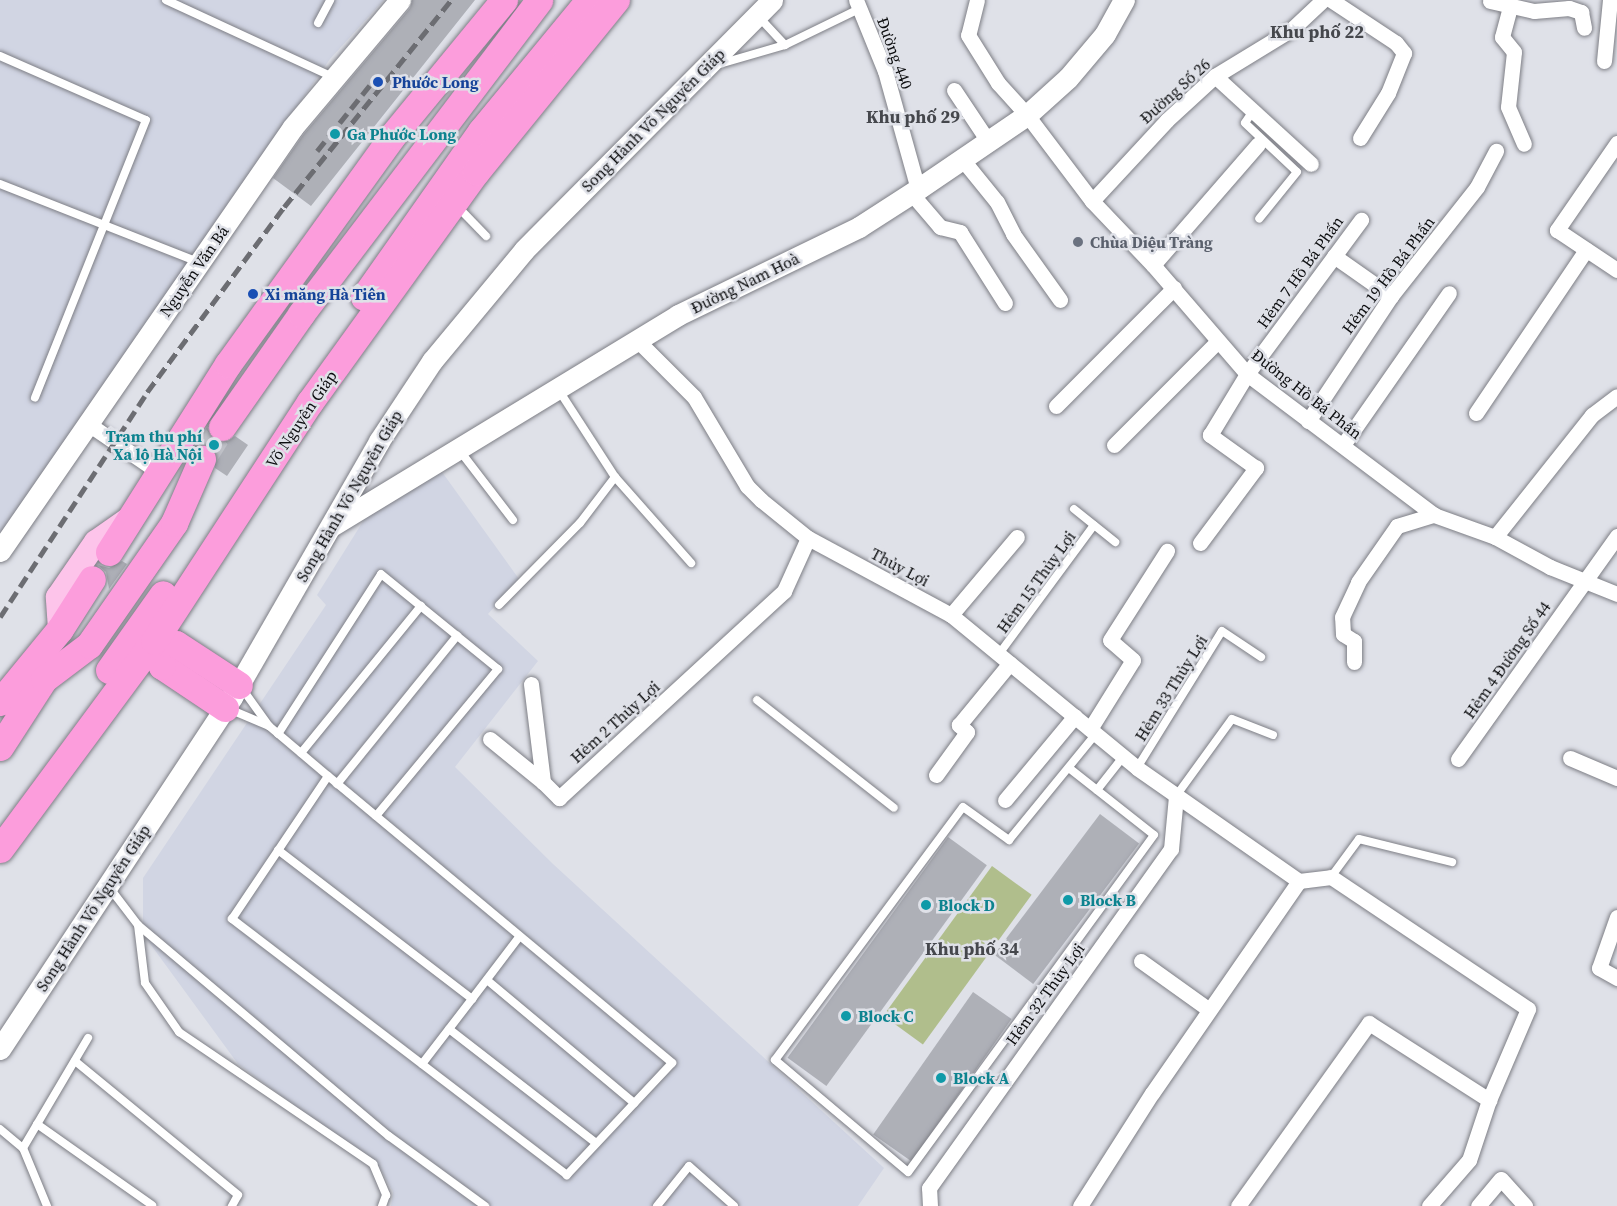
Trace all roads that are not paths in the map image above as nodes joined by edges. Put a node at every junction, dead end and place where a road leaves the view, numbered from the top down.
1 (166, 0) edge
2 (330, 0) edge
3 (400, 0) edge
4 (504, 0) edge
5 (539, 0) edge
6 (589, 0) edge
7 (616, 0) edge
8 (976, 0) edge
9 (1125, 0) edge
10 (1323, 0) edge
11 (1331, 0) edge
12 (1490, 0) edge
13 (1610, 0) edge
14 (858, 4) edge
15 (765, 7) edge
16 (1510, 7) junction
17 (318, 23) dead end
18 (1584, 28) dead end
19 (784, 45) junction
20 (0, 56) edge
21 (1604, 61) dead end
22 (705, 68) junction
23 (1215, 76) junction
24 (333, 77) junction
25 (954, 90) dead end
26 (1252, 111) junction
27 (1027, 115) junction
28 (1360, 138) dead end
29 (988, 141) junction
30 (1617, 143) edge
31 (1258, 144) dead end
32 (1524, 144) dead end
33 (1496, 151) dead end
34 (962, 159) junction
35 (1311, 164) dead end
36 (0, 184) edge
37 (914, 191) junction
38 (1092, 201) junction
39 (454, 202) junction
40 (1259, 219) dead end
41 (1361, 220) dead end
42 (106, 226) junction
43 (486, 236) dead end
44 (1586, 250) junction
45 (1334, 256) junction
46 (199, 263) junction
47 (1153, 265) junction
48 (1617, 270) edge
49 (1174, 288) junction
50 (1449, 293) dead end
51 (1392, 296) junction
52 (1060, 300) dead end
53 (1005, 303) dead end
54 (301, 314) junction
55 (639, 341) junction
56 (1218, 341) junction
57 (228, 364) junction
58 (1247, 374) junction
59 (557, 388) junction
60 (1617, 396) edge
61 (35, 398) dead end
62 (1056, 406) dead end
63 (1476, 413) dead end
64 (1308, 421) junction
65 (87, 423) junction
66 (222, 427) tunnel mouth
67 (1114, 445) dead end
68 (1343, 445) junction
69 (457, 447) junction
70 (202, 459) tunnel mouth
71 (160, 472) junction
72 (615, 477) junction
73 (1074, 509) dead end
74 (1434, 515) junction
75 (131, 518) junction
76 (513, 520) dead end
77 (1094, 525) junction
78 (330, 526) junction
79 (1617, 536) edge
80 (1017, 537) dead end
81 (1495, 537) junction
82 (808, 538) junction
83 (1115, 542) dead end
84 (1200, 543) dead end
85 (1167, 550) dead end
86 (0, 551) edge
87 (109, 552) dead end
88 (691, 563) dead end
89 (92, 579) dead end
90 (1584, 580) junction
91 (1617, 594) edge
92 (158, 602) junction
93 (499, 604) dead end
94 (421, 606) junction
95 (951, 615) junction
96 (60, 629) junction
97 (457, 636) junction
98 (154, 641) junction
99 (1261, 657) dead end
100 (118, 658) junction
101 (1005, 659) junction
102 (1354, 662) dead end
103 (531, 684) dead end
104 (239, 685) junction
105 (37, 690) junction
106 (758, 700) dead end
107 (0, 702) edge
108 (225, 708) junction
109 (0, 716) edge
110 (1075, 716) junction
111 (269, 726) junction
112 (1093, 732) junction
113 (278, 734) junction
114 (1273, 735) dead end
115 (490, 739) dead end
116 (0, 747) edge
117 (301, 753) junction
118 (1124, 757) junction
119 (1458, 759) dead end
120 (1570, 759) dead end
121 (1069, 768) junction
122 (1137, 768) junction
123 (936, 775) dead end
124 (328, 776) junction
125 (1617, 778) edge
126 (543, 782) junction
127 (337, 784) junction
128 (35, 787) junction
129 (1097, 790) junction
130 (1176, 796) junction
131 (1005, 800) dead end
132 (894, 808) dead end
133 (376, 816) junction
134 (0, 823) edge
135 (0, 849) edge
136 (278, 850) junction
137 (1452, 862) dead end
138 (1331, 877) junction
139 (1299, 881) junction
140 (108, 886) junction
141 (1617, 917) edge
142 (138, 925) junction
143 (519, 937) junction
144 (1141, 961) dead end
145 (1617, 978) edge
146 (487, 980) junction
147 (472, 999) junction
148 (1208, 1009) junction
149 (449, 1029) junction
150 (88, 1038) dead end
151 (0, 1049) edge
152 (75, 1061) junction
153 (422, 1064) junction
154 (1489, 1100) junction
155 (634, 1103) junction
156 (37, 1124) junction
157 (0, 1129) edge
158 (596, 1143) junction
159 (23, 1148) junction
160 (152, 1205) edge
161 (47, 1206) edge
162 (232, 1206) edge
163 (382, 1206) edge
164 (485, 1206) edge
165 (657, 1206) edge
166 (734, 1206) edge
167 (930, 1206) edge
168 (1080, 1206) edge
169 (1238, 1206) edge
170 (1429, 1206) edge
171 (1478, 1206) edge
172 (1525, 1206) edge

1 - 24 lane
2 - 17 lane
3 - 24 main road, Nguyễn Văn Bá
4 - 57 highway
5 - 54 highway
6 - 92 highway, Võ Nguyên Giáp
7 - 39 highway, Võ Nguyên Giáp
8 - 27 street, Đường Hồ Bá Phấn
9 - 27 main road, Đường Nam Hoà
10 - 23 street, Đường Số 26
11 - 28 street
12 - 16 street
13 - 21 street
14 - 19 lane
14 - 37 street, Đường 440
15 - 19 lane
15 - 22 main road, Song Hành Võ Nguyên Giáp
16 - 18 street
16 - 32 street
19 - 22 lane
20 - 42 lane
22 - 78 main road, Song Hành Võ Nguyên Giáp
23 - 26 street
23 - 38 street, Đường Số 26
24 - 46 main road, Nguyễn Văn Bá
25 - 29 street
26 - 35 street
26 - 40 lane
27 - 29 main road, Đường Nam Hoà
27 - 38 street, Đường Hồ Bá Phấn
29 - 34 main road, Đường Nam Hoà
30 - 44 street
31 - 47 street
33 - 51 street, Hẻm 19 Hồ Bá Phấn
34 - 37 main road, Đường Nam Hoà
34 - 52 street
36 - 42 lane
37 - 53 street
37 - 55 main road, Đường Nam Hoà
38 - 47 street, Đường Hồ Bá Phấn
39 - 43 lane
39 - 98 highway, Võ Nguyên Giáp
41 - 45 street, Hẻm 7 Hồ Bá Phấn
42 - 46 lane
42 - 61 lane
44 - 48 street
44 - 63 street
45 - 51 street
45 - 58 street, Hẻm 7 Hồ Bá Phấn
46 - 65 main road, Nguyễn Văn Bá
47 - 49 street, Đường Hồ Bá Phấn
49 - 56 street, Đường Hồ Bá Phấn
49 - 62 street
50 - 68 street
51 - 64 street, Hẻm 19 Hồ Bá Phấn
54 - 57 highway
54 - 66 highway
55 - 59 main road, Đường Nam Hoà
55 - 82 street, Thủy Lợi
56 - 58 street, Đường Hồ Bá Phấn
56 - 67 street
57 - 71 highway
58 - 64 street, Đường Hồ Bá Phấn
58 - 84 street, Hẻm 7 Hồ Bá Phấn
59 - 69 main road, Đường Nam Hoà
59 - 72 lane
60 - 81 street
64 - 68 street, Đường Hồ Bá Phấn
65 - 71 street
65 - 86 main road, Nguyễn Văn Bá
68 - 74 street, Đường Hồ Bá Phấn
69 - 76 lane
69 - 78 main road, Đường Nam Hoà
70 - 105 highway
71 - 75 highway
72 - 88 lane
72 - 93 lane
73 - 77 lane, Hẻm 15 Thủy Lợi
74 - 81 street, Đường Hồ Bá Phấn
74 - 102 street
75 - 87 highway
75 - 96 main road
77 - 83 lane, Hẻm 15 Thủy Lợi
77 - 101 lane, Hẻm 15 Thủy Lợi
78 - 104 main road, Song Hành Võ Nguyên Giáp
79 - 90 street, Hẻm 4 Đường Số 44
80 - 95 street
81 - 90 street, Đường Hồ Bá Phấn
82 - 95 street, Thủy Lợi
82 - 126 street, Hẻm 2 Thủy Lợi
85 - 112 street
89 - 96 highway
90 - 91 street, Đường Hồ Bá Phấn
90 - 119 street, Hẻm 4 Đường Số 44
92 - 98 highway
92 - 100 highway, Võ Nguyên Giáp
94 - 97 lane
94 - 113 lane
94 - 117 lane
95 - 101 street, Thủy Lợi
96 - 105 highway
96 - 107 highway
97 - 127 lane
97 - 133 lane
98 - 100 highway
98 - 104 highway
98 - 108 highway
98 - 128 highway, Võ Nguyên Giáp
99 - 122 lane, Hẻm 33 Thủy Lợi
100 - 128 highway, Võ Nguyên Giáp
101 - 110 street, Thủy Lợi
101 - 123 street
103 - 126 street
104 - 108 main road, Song Hành Võ Nguyên Giáp
104 - 111 lane
105 - 109 highway
105 - 116 highway
106 - 132 lane
108 - 111 lane
108 - 140 main road, Song Hành Võ Nguyên Giáp
110 - 112 street, Thủy Lợi
110 - 131 street
111 - 113 lane
112 - 118 street, Thủy Lợi
112 - 121 lane
113 - 117 lane
114 - 130 lane
115 - 126 street
117 - 124 lane
118 - 122 street, Thủy Lợi
118 - 129 lane
120 - 125 street
121 - 129 lane
121 - 129 lane
122 - 130 street, Thủy Lợi
124 - 127 lane
124 - 136 lane
127 - 133 lane
128 - 134 highway, Võ Nguyên Giáp
128 - 135 highway, Võ Nguyên Giáp
130 - 139 street, Thủy Lợi
130 - 167 street, Hẻm 32 Thủy Lợi
133 - 143 lane
136 - 147 lane
136 - 153 lane
137 - 138 lane
138 - 139 street
138 - 154 street
139 - 148 street
140 - 142 lane
140 - 151 main road, Song Hành Võ Nguyên Giáp
141 - 145 street
142 - 163 lane
142 - 164 lane
143 - 146 lane
143 - 155 lane
144 - 148 street
146 - 147 lane
146 - 155 lane
147 - 149 lane
148 - 168 street
149 - 153 lane
149 - 158 lane
150 - 152 lane
152 - 156 lane
152 - 162 lane
153 - 158 lane
154 - 169 street
154 - 170 street
155 - 158 lane
156 - 159 lane
156 - 160 lane
157 - 159 lane
159 - 161 lane
165 - 166 lane
171 - 172 street

